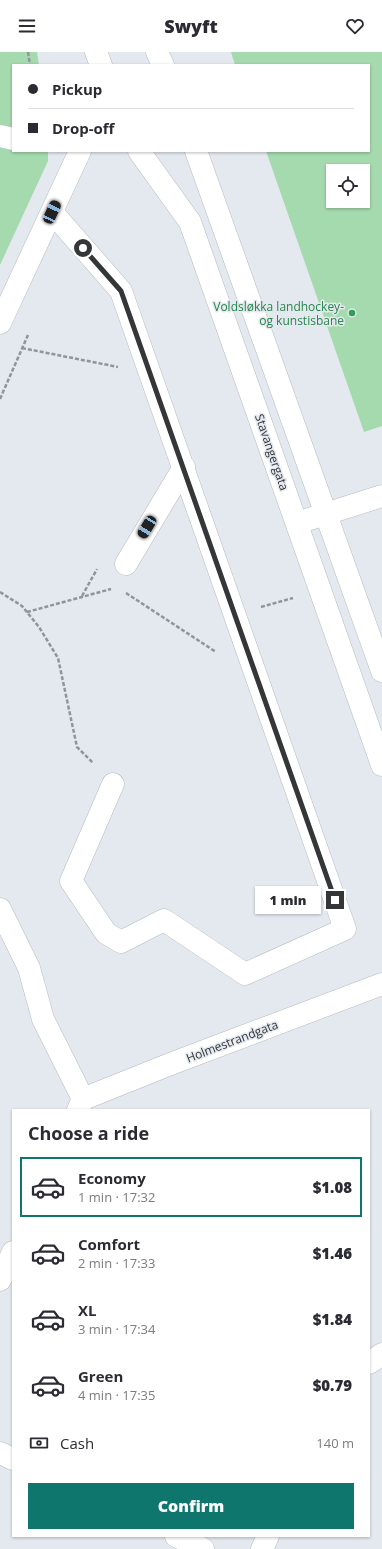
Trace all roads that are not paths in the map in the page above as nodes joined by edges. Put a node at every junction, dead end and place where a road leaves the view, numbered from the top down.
1 (96, 52) edge
2 (157, 52) edge
3 (101, 64) edge
4 (163, 64) edge
5 (0, 136) edge
6 (12, 139) edge
7 (80, 152) edge
8 (140, 152) edge
9 (196, 152) edge
10 (52, 212) junction
11 (0, 323) edge
12 (184, 467) junction
13 (382, 496) edge
14 (327, 515) junction
15 (297, 523) junction
16 (126, 564) dead end
17 (382, 672) edge
18 (382, 765) edge
19 (113, 784) road end
20 (0, 909) edge
21 (382, 984) edge
22 (80, 1105) edge
23 (12, 1254) edge
24 (0, 1280) edge
25 (382, 1354) edge
26 (370, 1362) edge
27 (0, 1453) edge
28 (12, 1459) edge
29 (178, 1537) edge
30 (268, 1537) edge
31 (203, 1549) edge
32 (262, 1549) edge

1 - 3 main road
2 - 4 main road
5 - 6 main road
7 - 10 main road
8 - 15 main road, Stavangergata
9 - 14 main road
10 - 11 main road
10 - 12 main road
12 - 16 main road
12 - 19 main road
13 - 14 main road
14 - 15 main road
14 - 17 main road
15 - 18 main road, Stavangergata
20 - 22 main road, Holmestrandgata
21 - 22 main road, Holmestrandgata
23 - 24 main road
25 - 26 main road
27 - 28 main road
29 - 31 main road
30 - 32 main road

